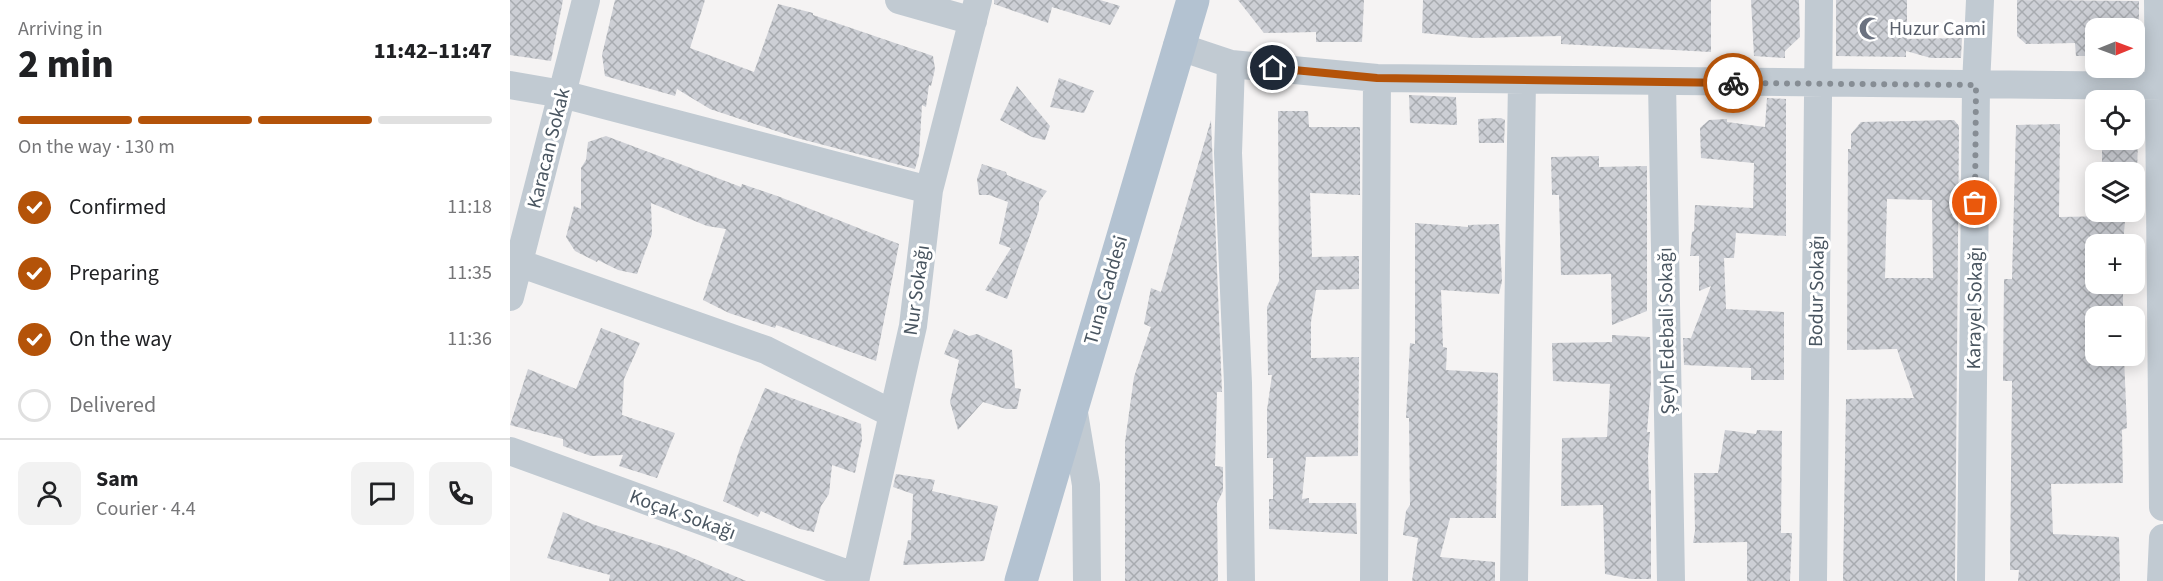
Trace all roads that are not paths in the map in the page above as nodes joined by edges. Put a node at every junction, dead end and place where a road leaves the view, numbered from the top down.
1 (586, 0) edge
2 (899, 0) edge
3 (1193, 0) edge
4 (1819, 0) edge
5 (1980, 0) edge
6 (2158, 0) edge
7 (975, 10) edge
8 (1177, 46) junction
9 (1231, 64) junction
10 (1377, 78) junction
11 (1522, 81) junction
12 (1662, 82) junction
13 (1818, 84) junction
14 (510, 85) edge
15 (1976, 85) junction
16 (2161, 86) edge
17 (562, 94) junction
18 (929, 190) junction
19 (514, 261) edge
20 (510, 297) edge
21 (1072, 403) junction
22 (893, 414) junction
23 (510, 452) edge
24 (2163, 507) edge
25 (2163, 538) edge
26 (856, 579) edge
27 (1021, 581) edge
28 (1087, 581) edge
29 (1241, 581) edge
30 (1374, 581) edge
31 (1514, 581) edge
32 (1671, 581) edge
33 (1813, 581) edge
34 (1971, 581) edge
35 (2161, 581) edge

1 - 17 street, Karacan Sokak
2 - 7 street
3 - 8 main road, Tuna Caddesi
4 - 13 street, Bodur Sokağı
5 - 15 street, Karayel Sokağı
6 - 16 street
7 - 18 street, Nur Sokağı
8 - 9 street
8 - 21 main road, Tuna Caddesi
9 - 10 street
9 - 29 street
10 - 11 street
10 - 30 street
11 - 12 street
11 - 31 street
12 - 13 street
12 - 32 street, Şeyh Edebali Sokağı
13 - 15 street
13 - 33 street, Bodur Sokağı
14 - 17 street
15 - 16 street
15 - 34 street, Karayel Sokağı
16 - 24 street
17 - 18 street
17 - 19 street, Karacan Sokak
18 - 22 street, Nur Sokağı
19 - 20 street, Karacan Sokak
19 - 22 street
21 - 27 main road, Tuna Caddesi
21 - 28 street
22 - 26 street, Nur Sokağı
23 - 26 street, Koçak Sokağı
25 - 35 street

